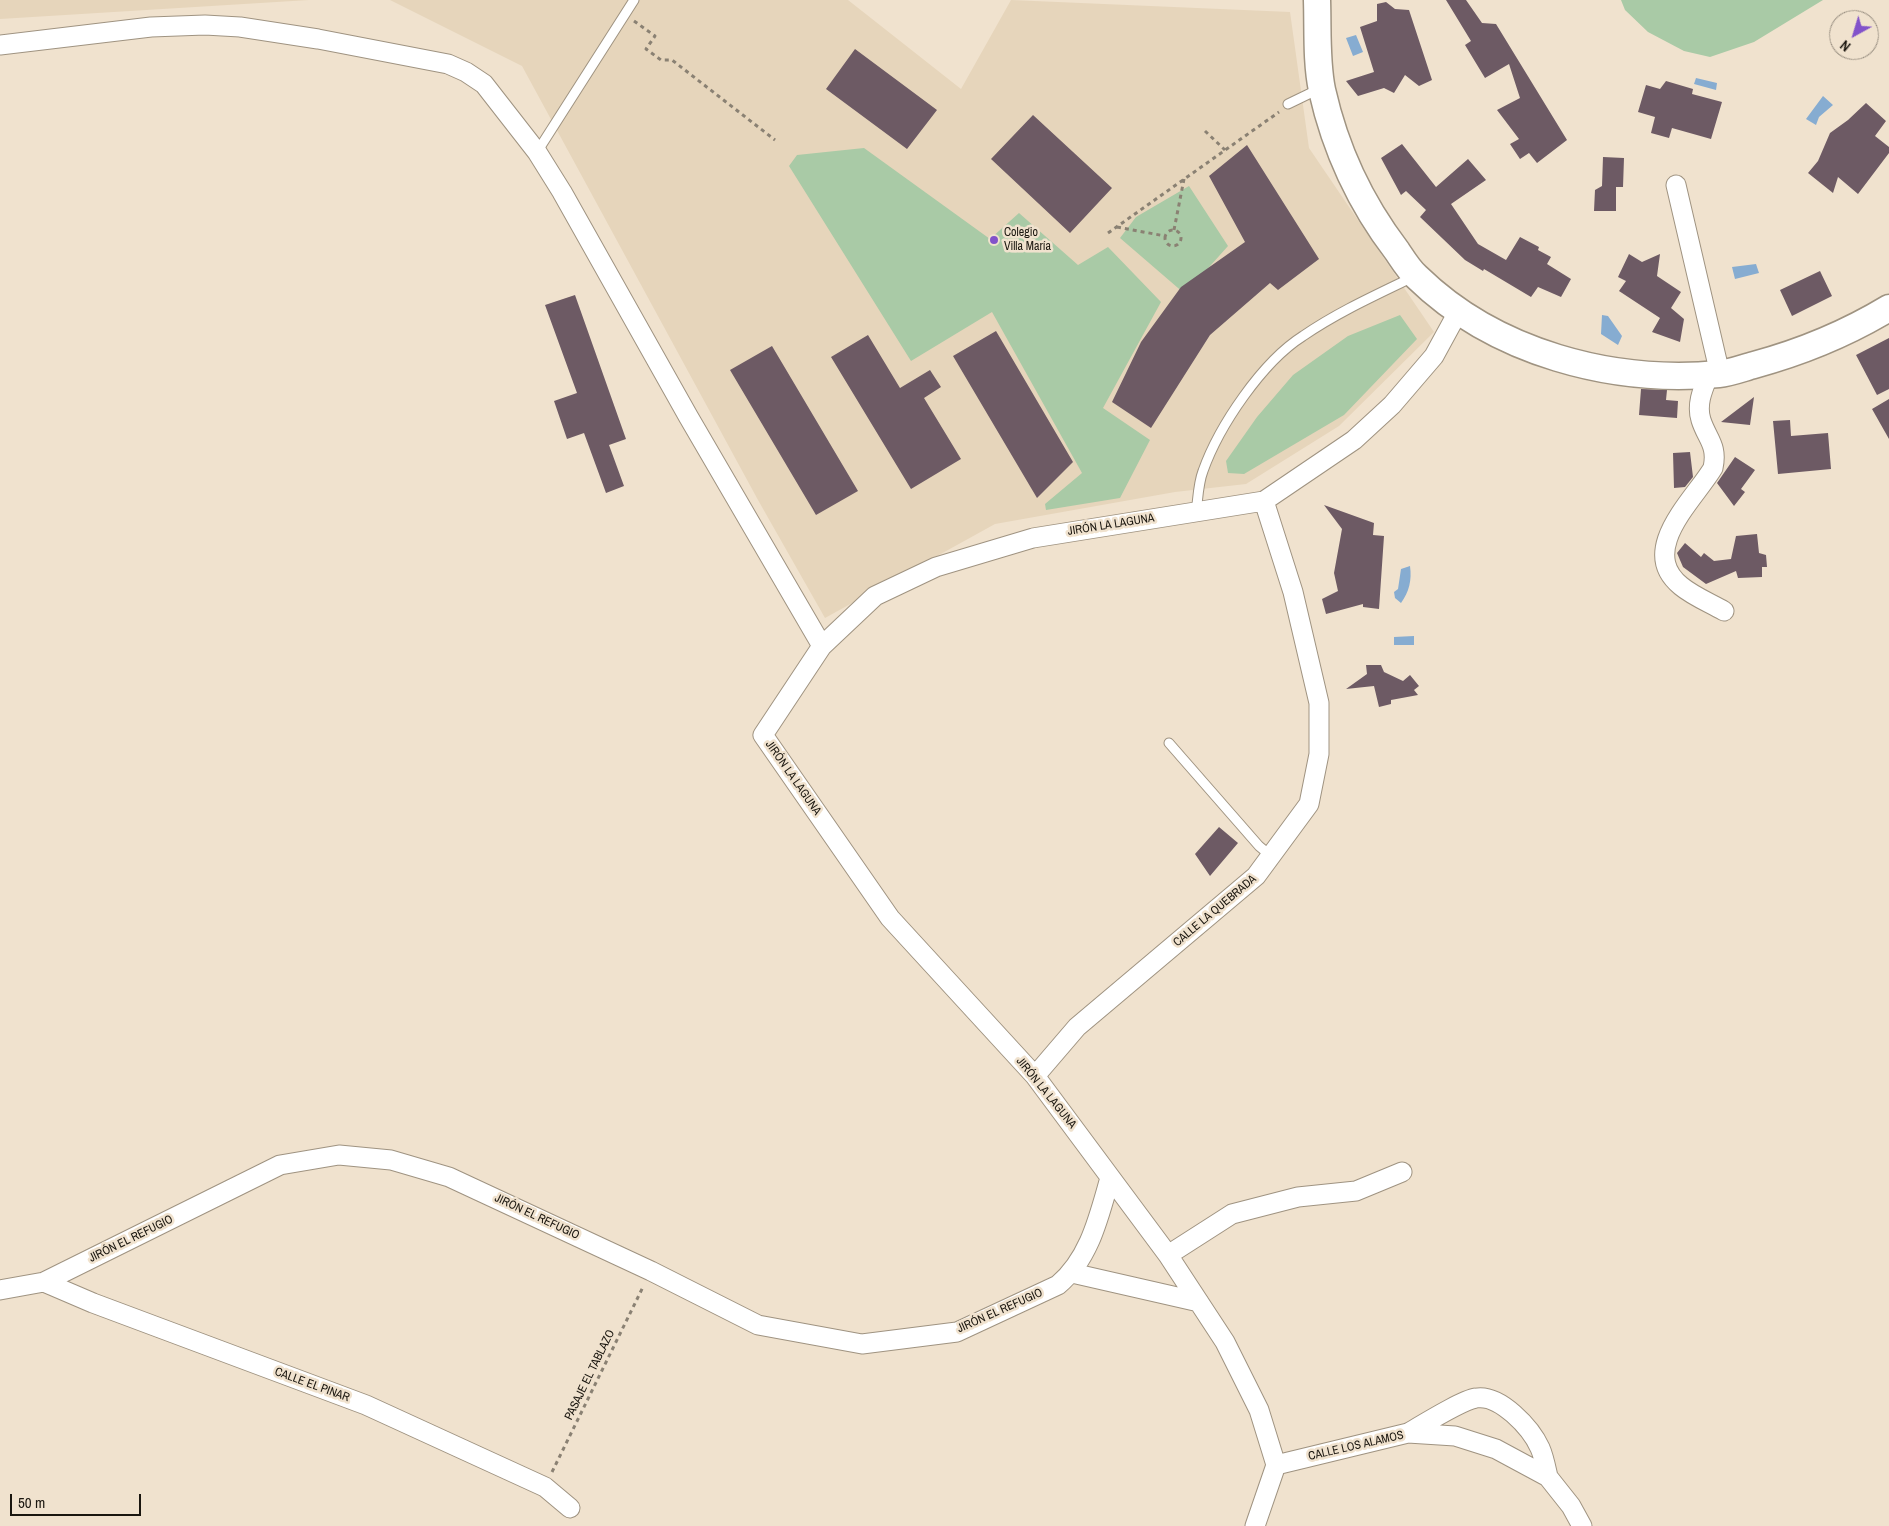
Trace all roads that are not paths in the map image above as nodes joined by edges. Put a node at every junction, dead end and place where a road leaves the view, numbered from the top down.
1 (634, 0) edge
2 (1317, 0) edge
3 (0, 45) edge
4 (1322, 88) junction
5 (1285, 108) road end
6 (537, 152) junction
7 (1676, 185) dead end
8 (1416, 276) junction
9 (1458, 312) junction
10 (1887, 314) edge
11 (1715, 374) junction
12 (1264, 501) junction
13 (1196, 513) junction
14 (1724, 611) dead end
15 (822, 646) junction
16 (1169, 743) dead end
17 (1271, 856) junction
18 (1035, 1076) junction
19 (1402, 1172) dead end
20 (1110, 1178) junction
21 (1168, 1255) junction
22 (1072, 1273) junction
23 (44, 1282) junction
24 (0, 1290) edge
25 (1199, 1302) junction
26 (1408, 1433) junction
27 (1276, 1465) junction
28 (1548, 1478) junction
29 (570, 1508) dead end
30 (1255, 1526) edge
31 (1582, 1526) edge

1 - 6 lane
2 - 4 street
3 - 6 street
4 - 5 lane
4 - 8 street
6 - 15 street
7 - 11 street
8 - 9 street
8 - 13 lane
9 - 11 street
9 - 12 street, JIRÓN LA LAGUNA
10 - 11 street
11 - 14 street
12 - 13 street, JIRÓN LA LAGUNA
12 - 17 street, CALLE LA QUEBRADA
13 - 15 street, JIRÓN LA LAGUNA
15 - 18 street, JIRÓN LA LAGUNA
16 - 17 lane
17 - 18 street, CALLE LA QUEBRADA
18 - 20 street, JIRÓN LA LAGUNA
19 - 21 street
20 - 21 street, JIRÓN LA LAGUNA
20 - 22 street, JIRÓN EL REFUGIO
21 - 25 street, JIRÓN LA LAGUNA
22 - 23 street, JIRÓN EL REFUGIO
22 - 25 street
23 - 24 street, JIRÓN EL REFUGIO
23 - 29 street, CALLE EL PINAR
25 - 27 street, JIRÓN LA LAGUNA
26 - 27 street, CALLE LOS ALAMOS
26 - 28 street, CALLE LOS ALAMOS
26 - 28 street
27 - 30 street
28 - 31 street, CALLE LOS ALAMOS

